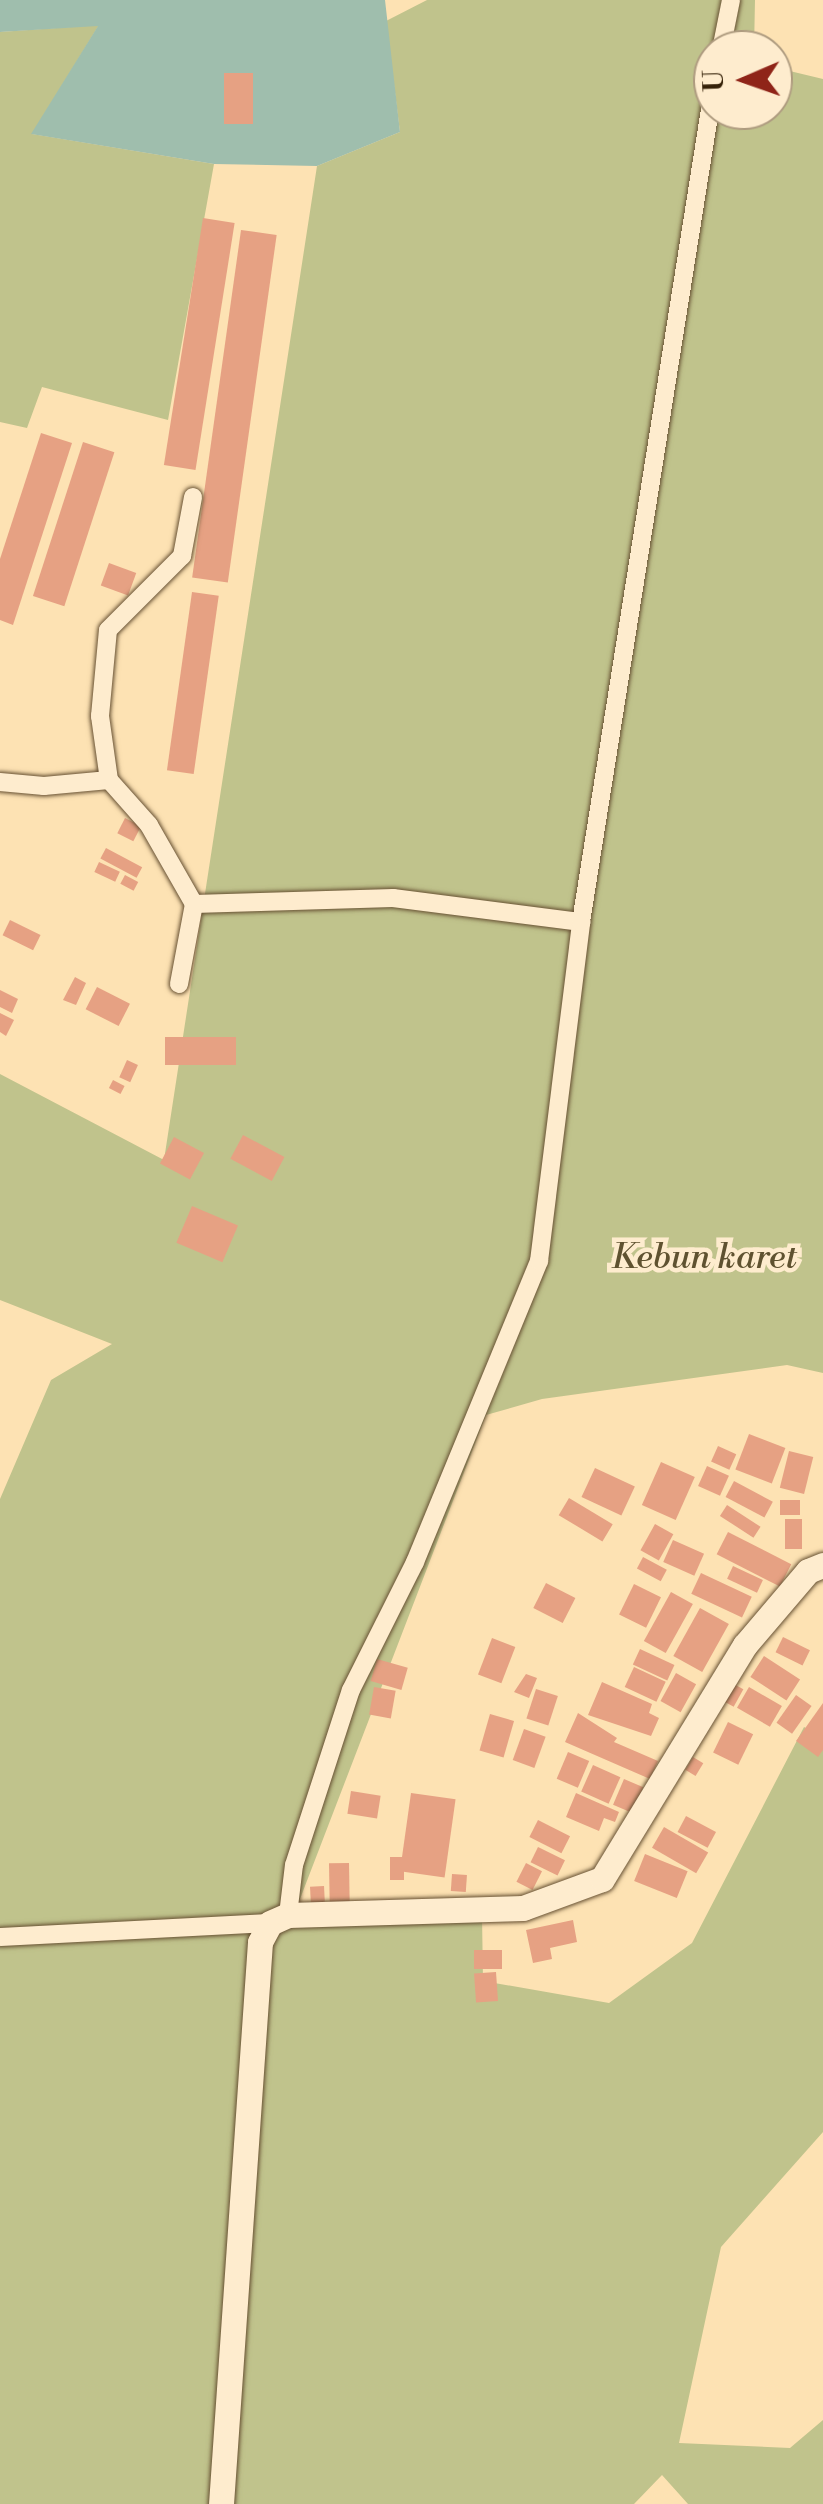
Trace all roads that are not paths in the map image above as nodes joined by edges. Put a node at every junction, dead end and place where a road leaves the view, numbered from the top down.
1 (731, 0) edge
2 (725, 30) edge
3 (707, 130) edge
4 (193, 498) dead end
5 (108, 780) junction
6 (0, 782) edge
7 (194, 904) junction
8 (582, 922) junction
9 (179, 984) dead end
10 (823, 1565) edge
11 (279, 1919) junction
12 (0, 1937) edge
13 (222, 2504) edge

1 - 2 street
3 - 8 street
4 - 5 street
5 - 6 street
5 - 7 street
7 - 8 street
7 - 9 street
8 - 11 street
10 - 11 main road
11 - 12 street
11 - 13 main road

